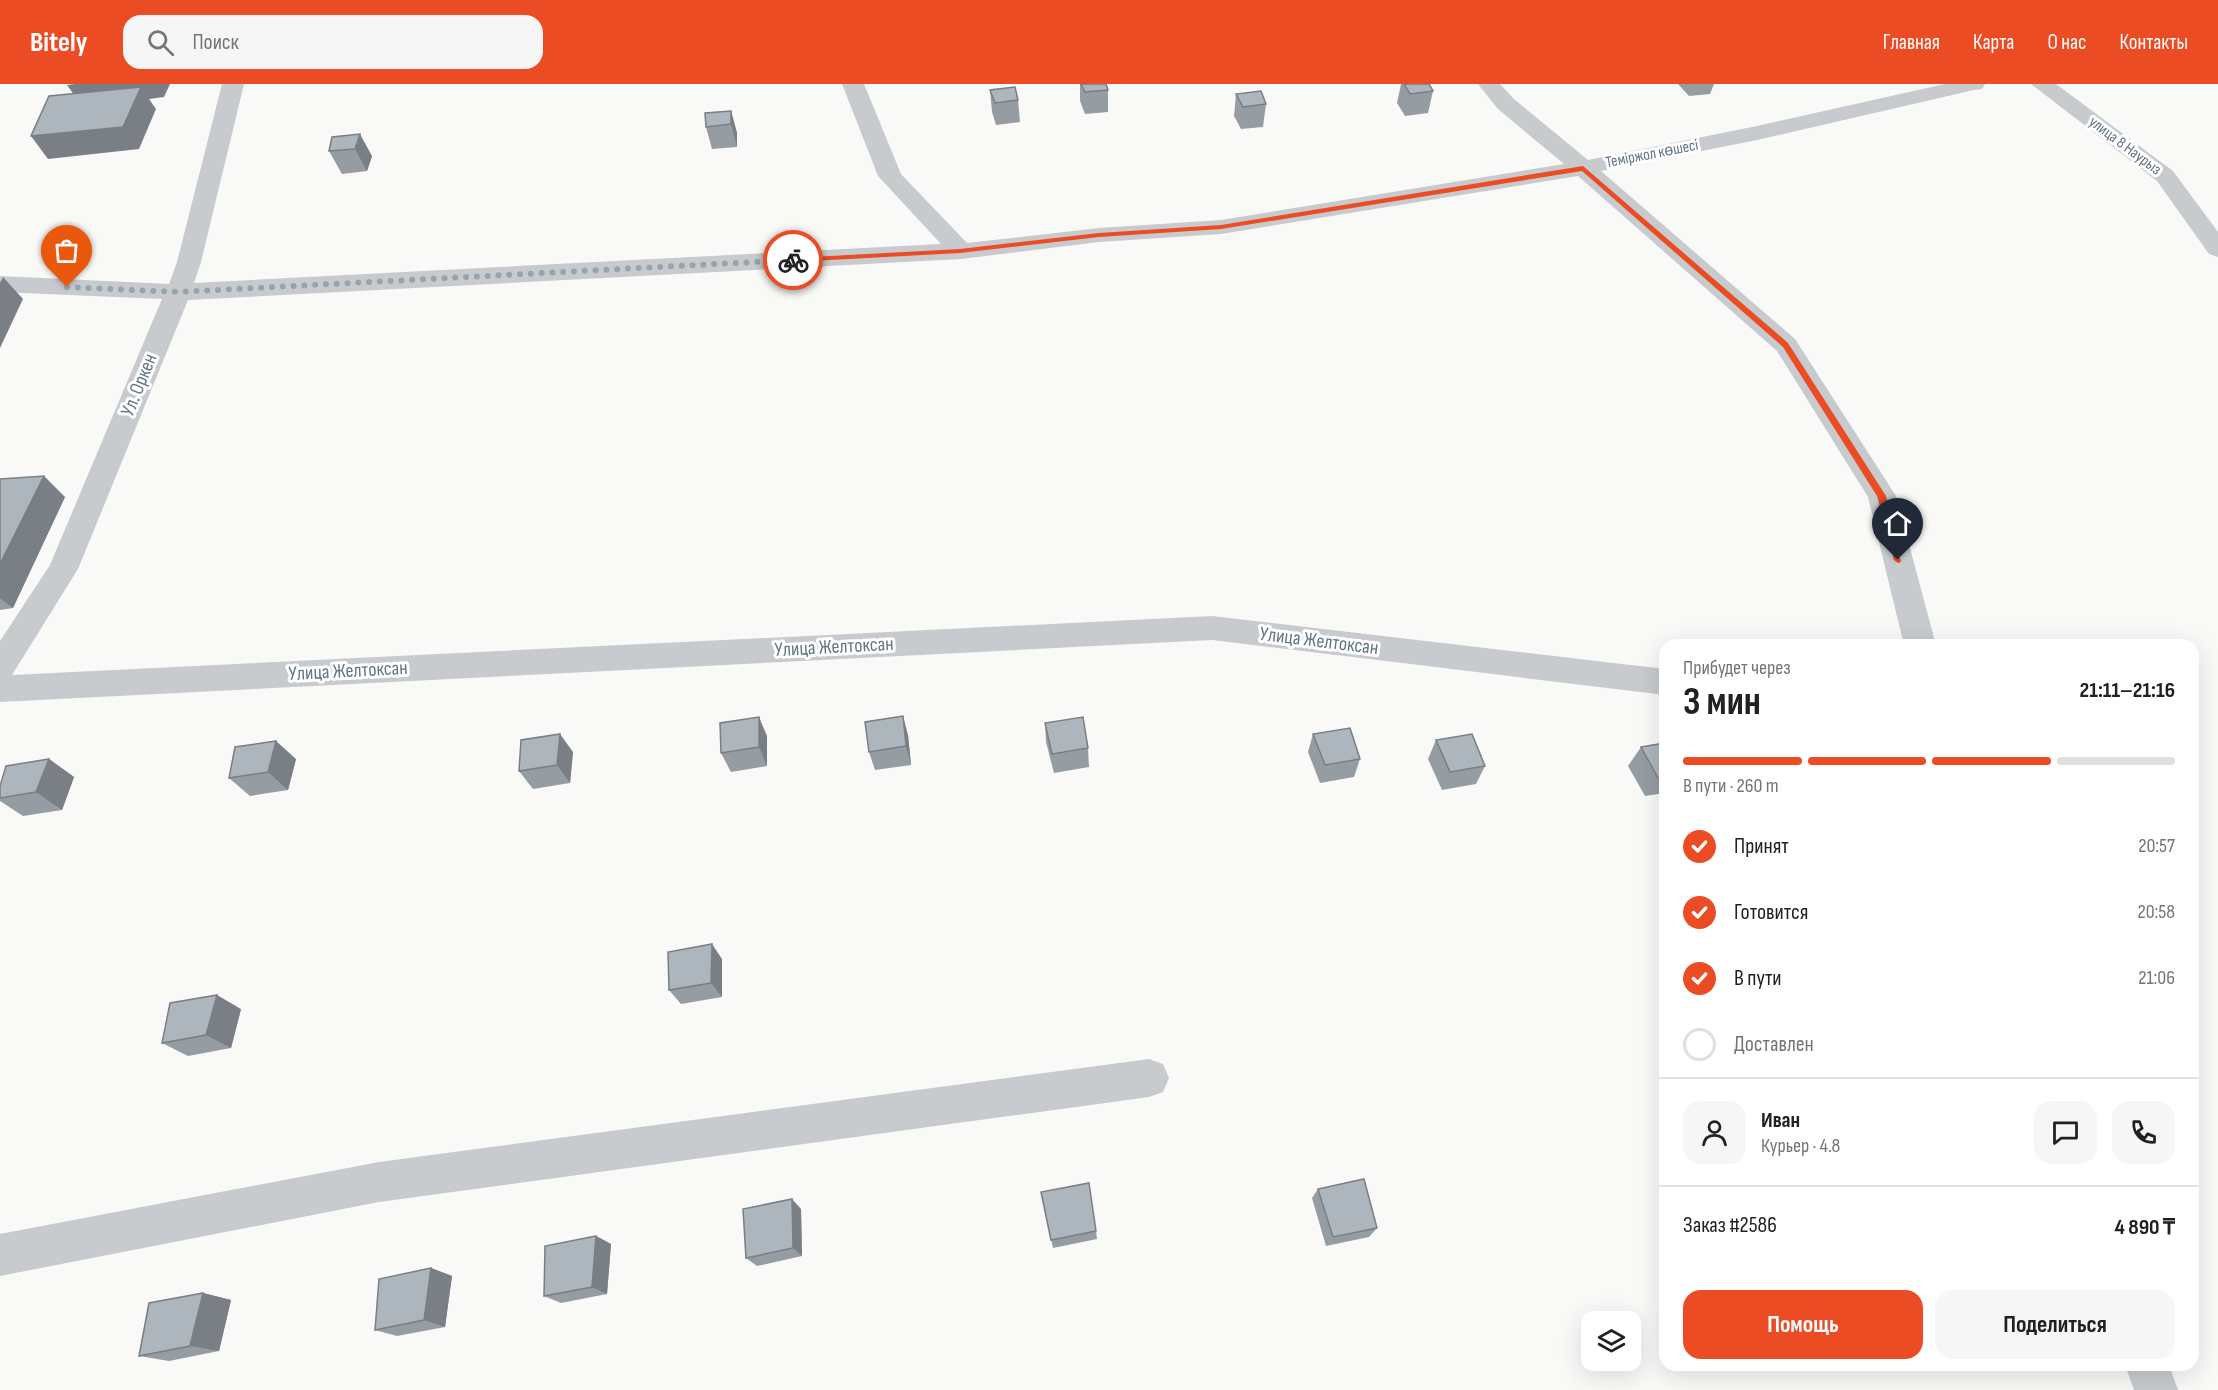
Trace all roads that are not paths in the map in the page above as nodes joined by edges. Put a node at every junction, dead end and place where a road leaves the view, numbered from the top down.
1 (233, 84) edge
2 (853, 84) edge
3 (1490, 84) edge
4 (1974, 84) edge
5 (2042, 84) edge
6 (1583, 168) junction
7 (2218, 249) edge
8 (960, 251) junction
9 (0, 284) edge
10 (178, 292) junction
11 (1918, 639) edge
12 (0, 667) edge
13 (1659, 681) edge
14 (0, 689) edge
15 (1149, 1078) dead end
16 (0, 1255) edge
17 (2149, 1371) edge
18 (2156, 1390) edge

1 - 10 street, Ул. Оркен
2 - 8 street
3 - 6 street
4 - 6 street, Теміржол көшесі
5 - 7 street, улица 8 Наурыз
6 - 8 street, Теміржол көшесі
6 - 11 street
8 - 10 street, Теміржол көшесі
9 - 10 street, Теміржол көшесі
10 - 12 street, Ул. Оркен
13 - 14 street, Улица Желтоксан
15 - 16 street
17 - 18 street

